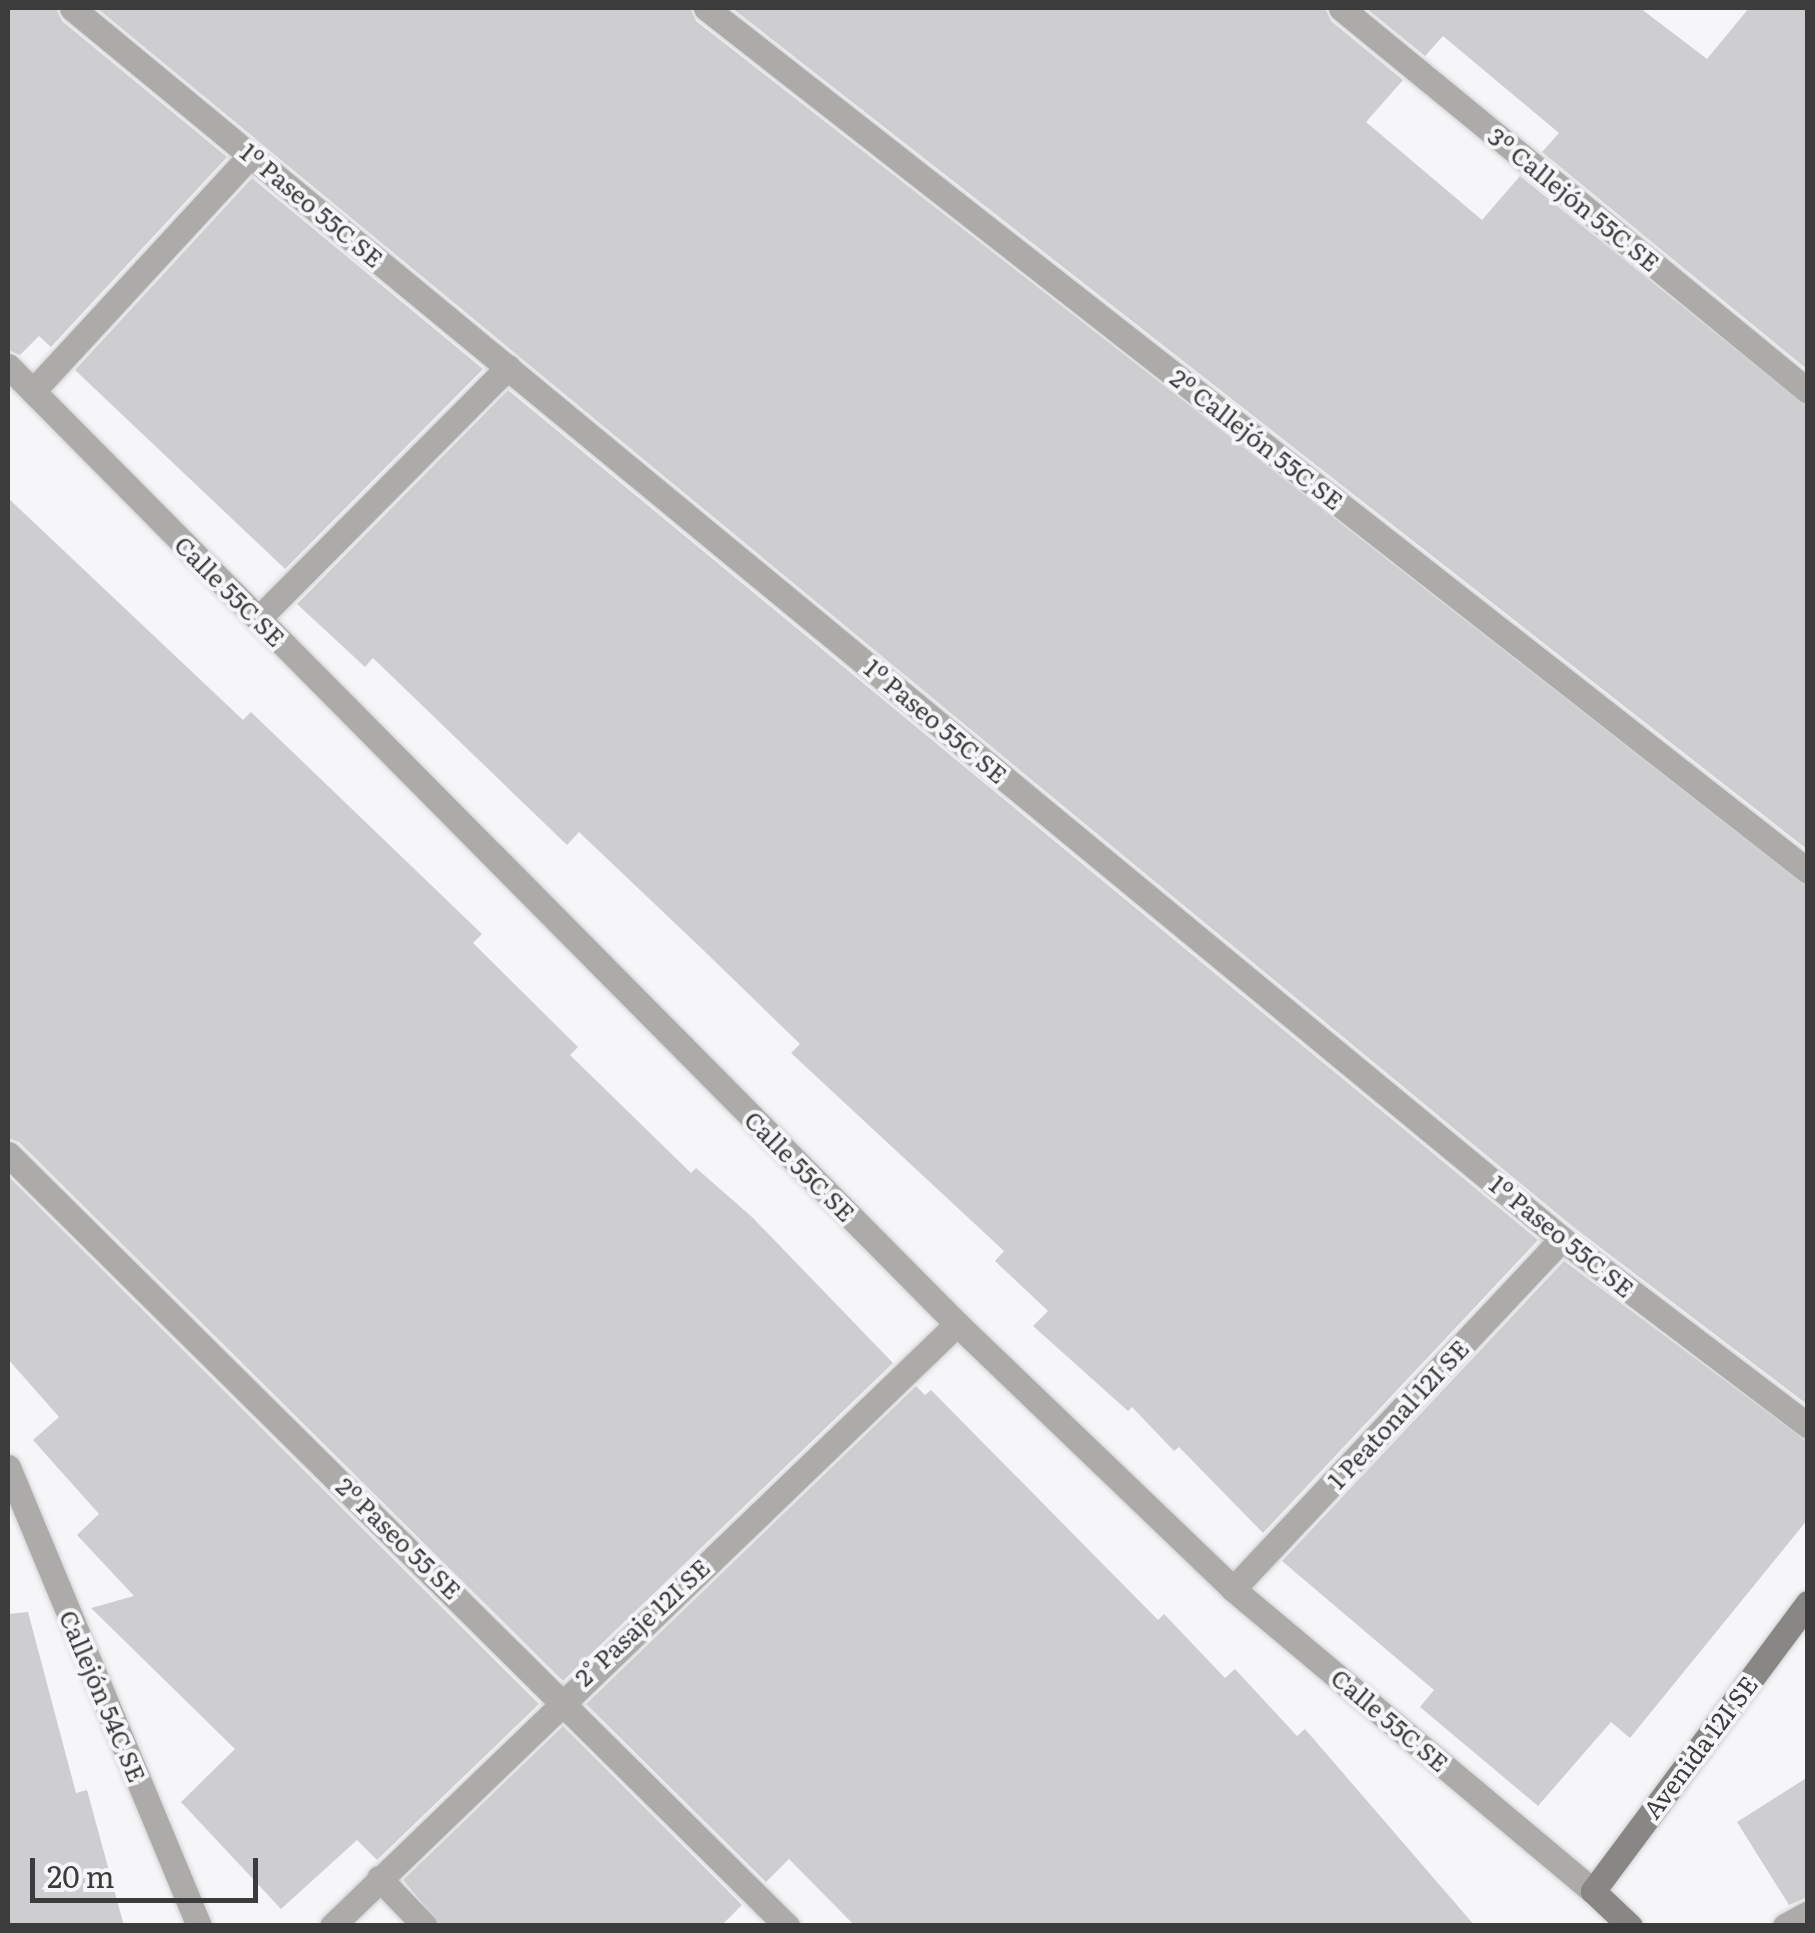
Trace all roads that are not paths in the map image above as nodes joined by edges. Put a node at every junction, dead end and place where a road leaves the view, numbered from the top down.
1 (72, 8) edge
2 (706, 8) edge
3 (1342, 8) edge
4 (251, 155) junction
5 (8, 366) edge
6 (508, 367) junction
7 (33, 391) junction
8 (1808, 391) edge
9 (258, 619) junction
10 (1808, 871) edge
11 (8, 1154) edge
12 (1562, 1239) junction
13 (957, 1324) junction
14 (1808, 1426) edge
15 (8, 1467) edge
16 (1233, 1589) junction
17 (1808, 1603) edge
18 (562, 1698) junction
19 (379, 1878) junction
20 (1593, 1891) junction
21 (1808, 1912) edge
22 (198, 1926) edge
23 (332, 1926) edge
24 (425, 1926) edge
25 (788, 1926) edge
26 (1630, 1926) edge
27 (1785, 1926) edge

1 - 4 street, 1º Paseo 55C SE
2 - 10 street, 2º Callejón 55C SE
3 - 8 street, 3º Callejón 55C SE
4 - 6 street, 1º Paseo 55C SE
4 - 7 street
5 - 7 street, Calle 55C SE
6 - 9 street
6 - 12 street, 1º Paseo 55C SE
7 - 9 street, Calle 55C SE
9 - 13 street, Calle 55C SE
11 - 18 street, 2º Paseo 55 SE
12 - 14 street, 1º Paseo 55C SE
12 - 16 street, 1 Peatonal 12I SE
13 - 16 street, Calle 55C SE
13 - 18 street, 2° Pasaje 12I SE
15 - 22 street, Callejón 54C SE
16 - 20 street, Calle 55C SE
17 - 20 street, Avenida 12I SE
18 - 19 street, 2° Pasaje 12I SE
18 - 25 street, 2º Paseo 55 SE
19 - 23 street, 2° Pasaje 12I SE
19 - 24 street
20 - 26 street, Calle 55C SE
21 - 27 street

